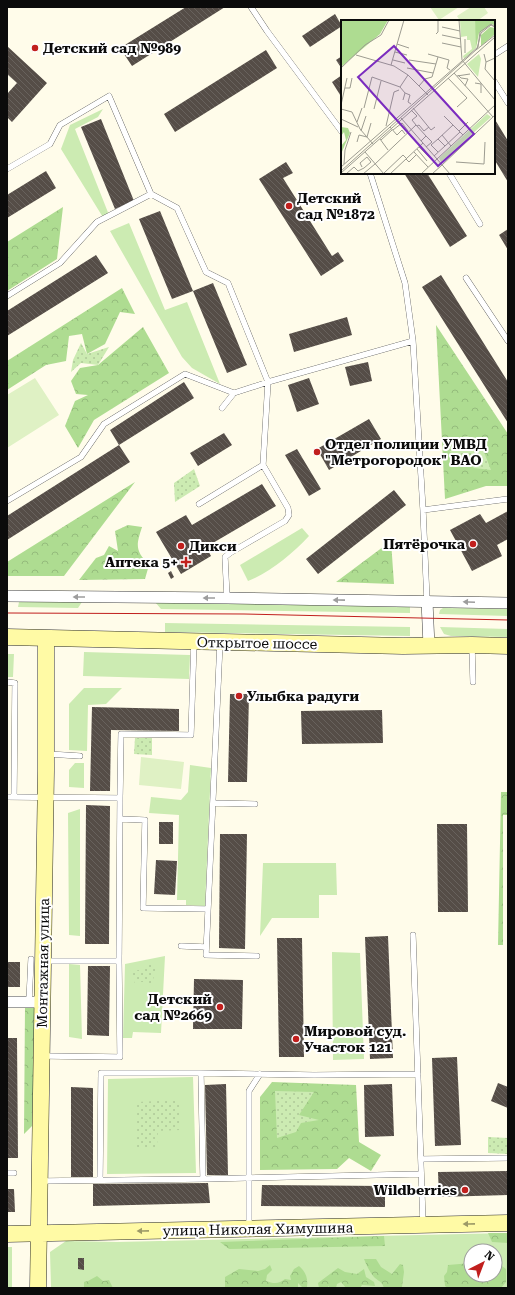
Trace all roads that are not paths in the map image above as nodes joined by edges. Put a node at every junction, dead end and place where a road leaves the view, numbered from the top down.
1 (252, 7) edge
2 (508, 46) edge
3 (495, 54) edge
4 (495, 83) edge
5 (508, 103) edge
6 (341, 131) edge
7 (7, 169) edge
8 (370, 174) edge
9 (450, 174) edge
10 (151, 194) junction
11 (480, 224) dead end
12 (466, 278) dead end
13 (7, 296) edge
14 (413, 342) junction
15 (508, 342) edge
16 (268, 382) junction
17 (234, 393) junction
18 (222, 408) dead end
19 (263, 465) junction
20 (508, 499) edge
21 (7, 501) edge
22 (199, 504) dead end
23 (423, 510) junction
24 (7, 596) edge
25 (227, 598) junction
26 (427, 601) junction
27 (508, 603) edge
28 (7, 637) edge
29 (46, 638) junction
30 (194, 642) junction
31 (220, 642) junction
32 (472, 645) junction
33 (429, 646) junction
34 (508, 646) edge
35 (7, 682) edge
36 (473, 682) dead end
37 (46, 754) junction
38 (80, 756) dead end
39 (7, 797) edge
40 (14, 797) junction
41 (45, 797) junction
42 (120, 798) junction
43 (213, 803) junction
44 (255, 804) dead end
45 (120, 819) junction
46 (208, 909) junction
47 (413, 935) dead end
48 (180, 946) dead end
49 (206, 947) junction
50 (257, 956) dead end
51 (37, 960) junction
52 (119, 961) junction
53 (7, 1002) edge
54 (36, 1002) junction
55 (42, 1056) junction
56 (200, 1073) junction
57 (260, 1074) junction
58 (418, 1074) junction
59 (508, 1158) edge
60 (420, 1159) junction
61 (7, 1173) edge
62 (14, 1173) dead end
63 (421, 1174) junction
64 (249, 1178) junction
65 (203, 1179) junction
66 (100, 1180) junction
67 (40, 1181) junction
68 (508, 1224) edge
69 (423, 1225) junction
70 (249, 1229) junction
71 (7, 1234) edge
72 (39, 1234) junction
73 (38, 1288) edge

1 - 6 lane
2 - 3 lane
4 - 5 lane
7 - 10 lane
8 - 14 lane
9 - 11 lane
10 - 13 lane
10 - 16 lane
12 - 15 lane
14 - 16 lane
14 - 23 lane
16 - 17 lane
16 - 19 lane
17 - 18 lane
17 - 21 lane
19 - 22 lane
19 - 25 lane
20 - 23 lane
23 - 26 lane
25 -> 24 street
26 -> 25 street
27 -> 26 street
26 - 33 street
28 - 29 street, Открытое шоссе
29 - 30 street, Открытое шоссе
29 - 37 street, Монтажная улица
30 - 31 street, Открытое шоссе
30 - 42 lane
31 - 33 street, Открытое шоссе
31 - 43 lane
32 - 33 street, Открытое шоссе
32 - 34 street, Открытое шоссе
32 - 36 lane
35 - 40 lane
37 - 38 lane
37 - 41 street, Монтажная улица
39 - 40 lane
40 - 41 lane
41 - 42 lane
41 - 51 street, Монтажная улица
42 - 45 lane
43 - 44 lane
43 - 46 lane
45 - 46 lane
45 - 52 lane
46 - 49 lane
47 - 58 lane
48 - 49 lane
49 - 50 lane
51 - 52 lane
51 - 54 street, Монтажная улица
52 - 55 lane
53 - 54 street
54 - 55 street, Монтажная улица
55 - 67 street, Монтажная улица
56 - 57 lane
56 - 65 lane
56 - 66 lane
57 - 58 lane
57 - 64 lane
58 - 60 lane
59 - 60 lane
60 - 63 lane
61 - 62 lane
63 - 64 lane
63 - 69 lane
64 - 65 lane
64 - 70 lane
65 - 66 lane
66 - 67 lane
67 - 72 street, Монтажная улица
68 -> 69 street, улица Николая Химушина
69 - 70 street, улица Николая Химушина
70 -> 72 street, улица Николая Химушина
71 - 72 street, улица Николая Химушина
72 - 73 street, Монтажная улица

